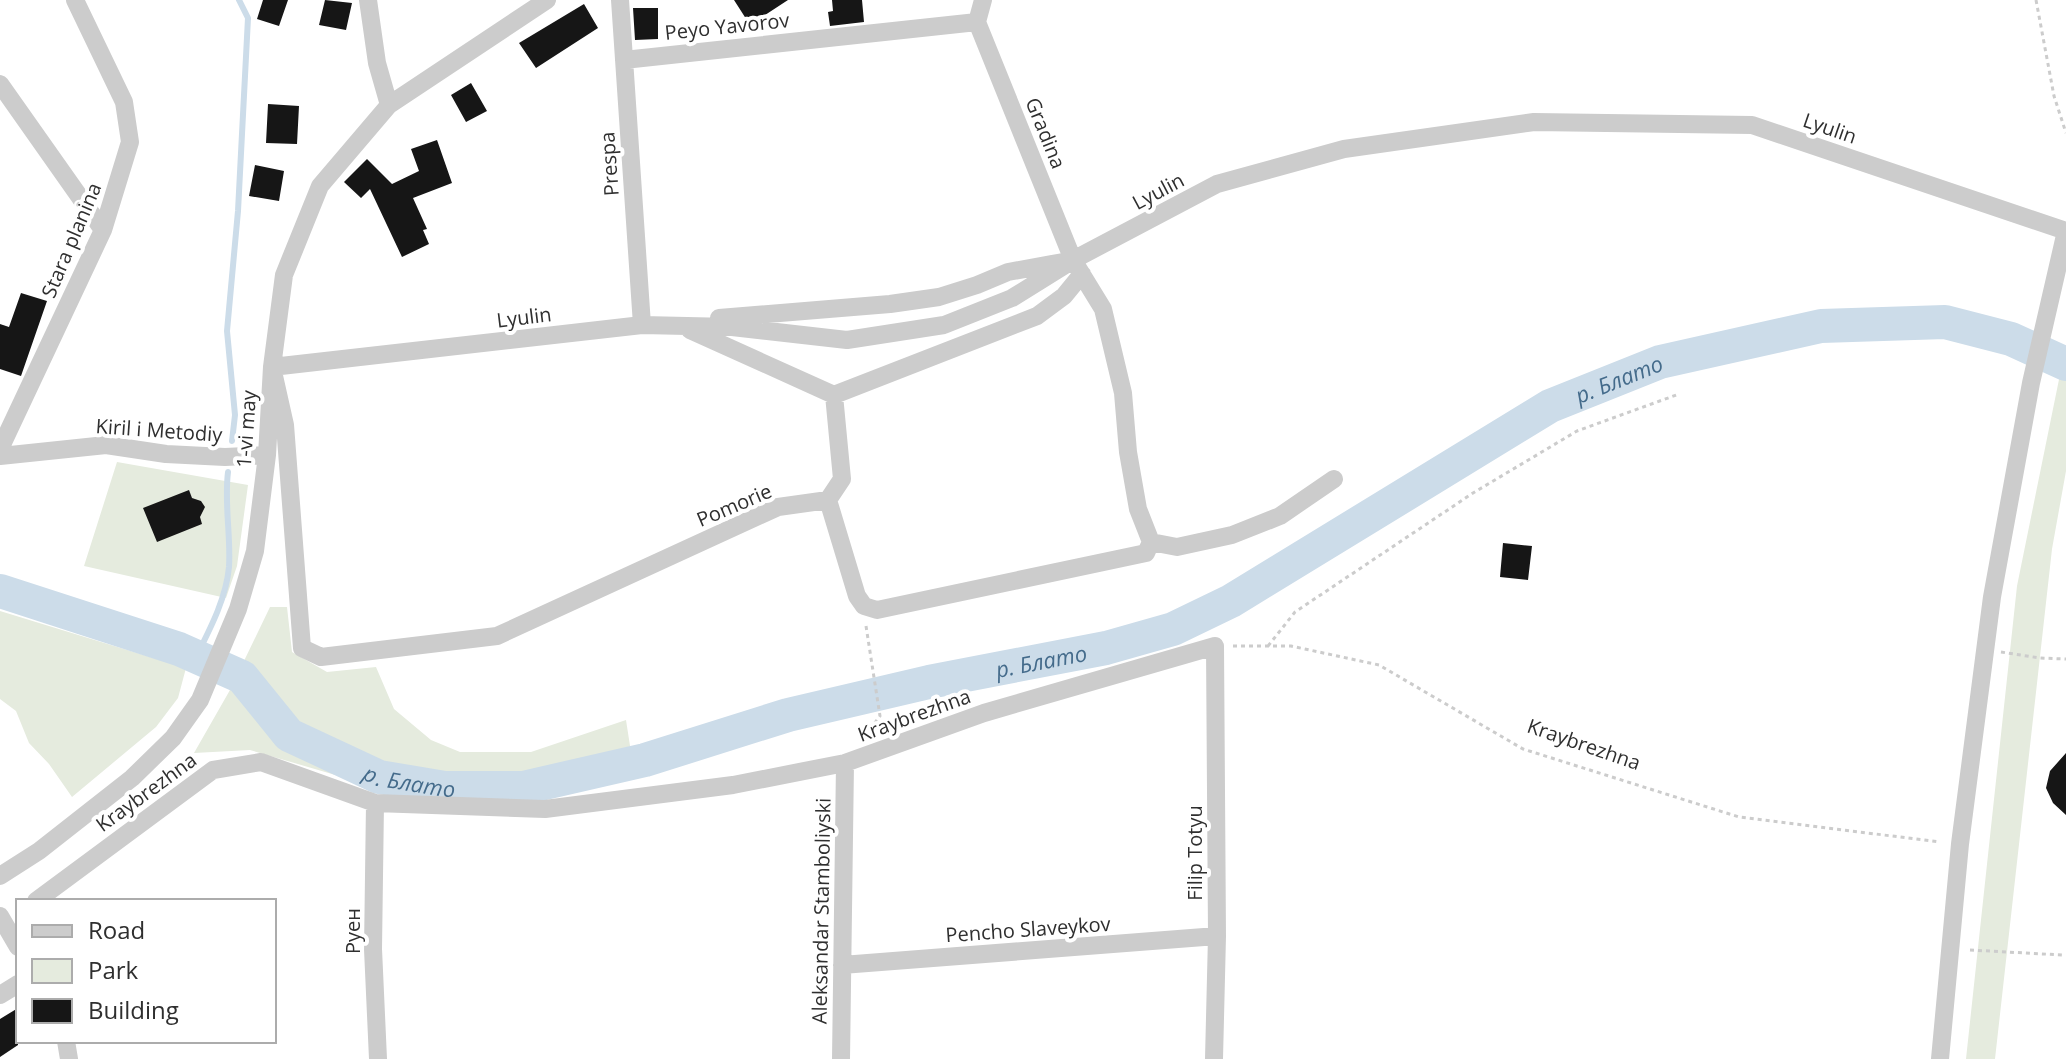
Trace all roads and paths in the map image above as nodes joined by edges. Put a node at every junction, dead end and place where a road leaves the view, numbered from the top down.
1 (75, 0) edge
2 (368, 0) edge
3 (547, 0) edge
4 (620, 0) edge
5 (983, 0) edge
6 (2036, 0) edge
7 (977, 22) junction
8 (624, 60) junction
9 (0, 84) edge
10 (389, 105) junction
11 (2066, 133) edge
12 (103, 230) junction
13 (2066, 231) edge
14 (1077, 267) junction
15 (642, 325) junction
16 (663, 327) junction
17 (688, 328) junction
18 (272, 367) junction
19 (1679, 394) dead end
20 (834, 395) junction
21 (0, 449) edge
22 (267, 455) junction
23 (0, 456) edge
24 (1334, 479) dead end
25 (828, 500) junction
26 (1151, 542) junction
27 (864, 606) junction
28 (1215, 646) junction
29 (1268, 646) junction
30 (1986, 650) junction
31 (2066, 659) edge
32 (880, 716) dead end
33 (845, 763) junction
34 (375, 803) junction
35 (1960, 844) junction
36 (0, 876) edge
37 (39, 899) edge
38 (8, 918) edge
39 (1217, 936) junction
40 (16, 941) edge
41 (1950, 949) junction
42 (2062, 955) dead end
43 (842, 965) junction
44 (378, 1059) edge
45 (841, 1059) edge
46 (1214, 1059) edge
47 (1940, 1059) edge

1 - 12 street, Stara planina
2 - 10 street
3 - 10 street, 1-vi may
4 - 8 street, Prespa
5 - 7 street
6 - 11 path
7 - 8 street, Peyo Yavorov
7 - 14 street, Gradina
8 - 15 street, Prespa
9 - 12 street
10 - 18 street, 1-vi may
12 - 21 street, Stara planina
13 - 14 street, Lyulin
13 - 30 street
14 - 16 street
14 - 17 street, Lyulin
14 - 20 street
14 - 26 street
15 - 16 street, Lyulin
15 - 18 street, Lyulin
16 - 17 street, Lyulin
17 - 20 street
18 - 22 street, 1-vi may
18 - 25 street, Pomorie
19 - 29 path
20 - 25 street
22 - 23 street, Kiril i Metodiy
22 - 36 street, 1-vi may
24 - 26 street
25 - 27 street
26 - 27 street
27 - 32 path
28 - 29 path, Kraybrezhna
28 - 33 street, Kraybrezhna
28 - 39 street, Filip Totyu
29 - 35 path, Kraybrezhna
30 - 31 path
30 - 35 street
33 - 34 street, Kraybrezhna
33 - 43 street, Aleksandar Stamboliyski
34 - 37 street, Kraybrezhna
34 - 44 street, Руен
35 - 41 street
38 - 40 street
39 - 43 street, Pencho Slaveykov
39 - 46 street, Filip Totyu
41 - 42 path
41 - 47 street
43 - 45 street, Aleksandar Stamboliyski

